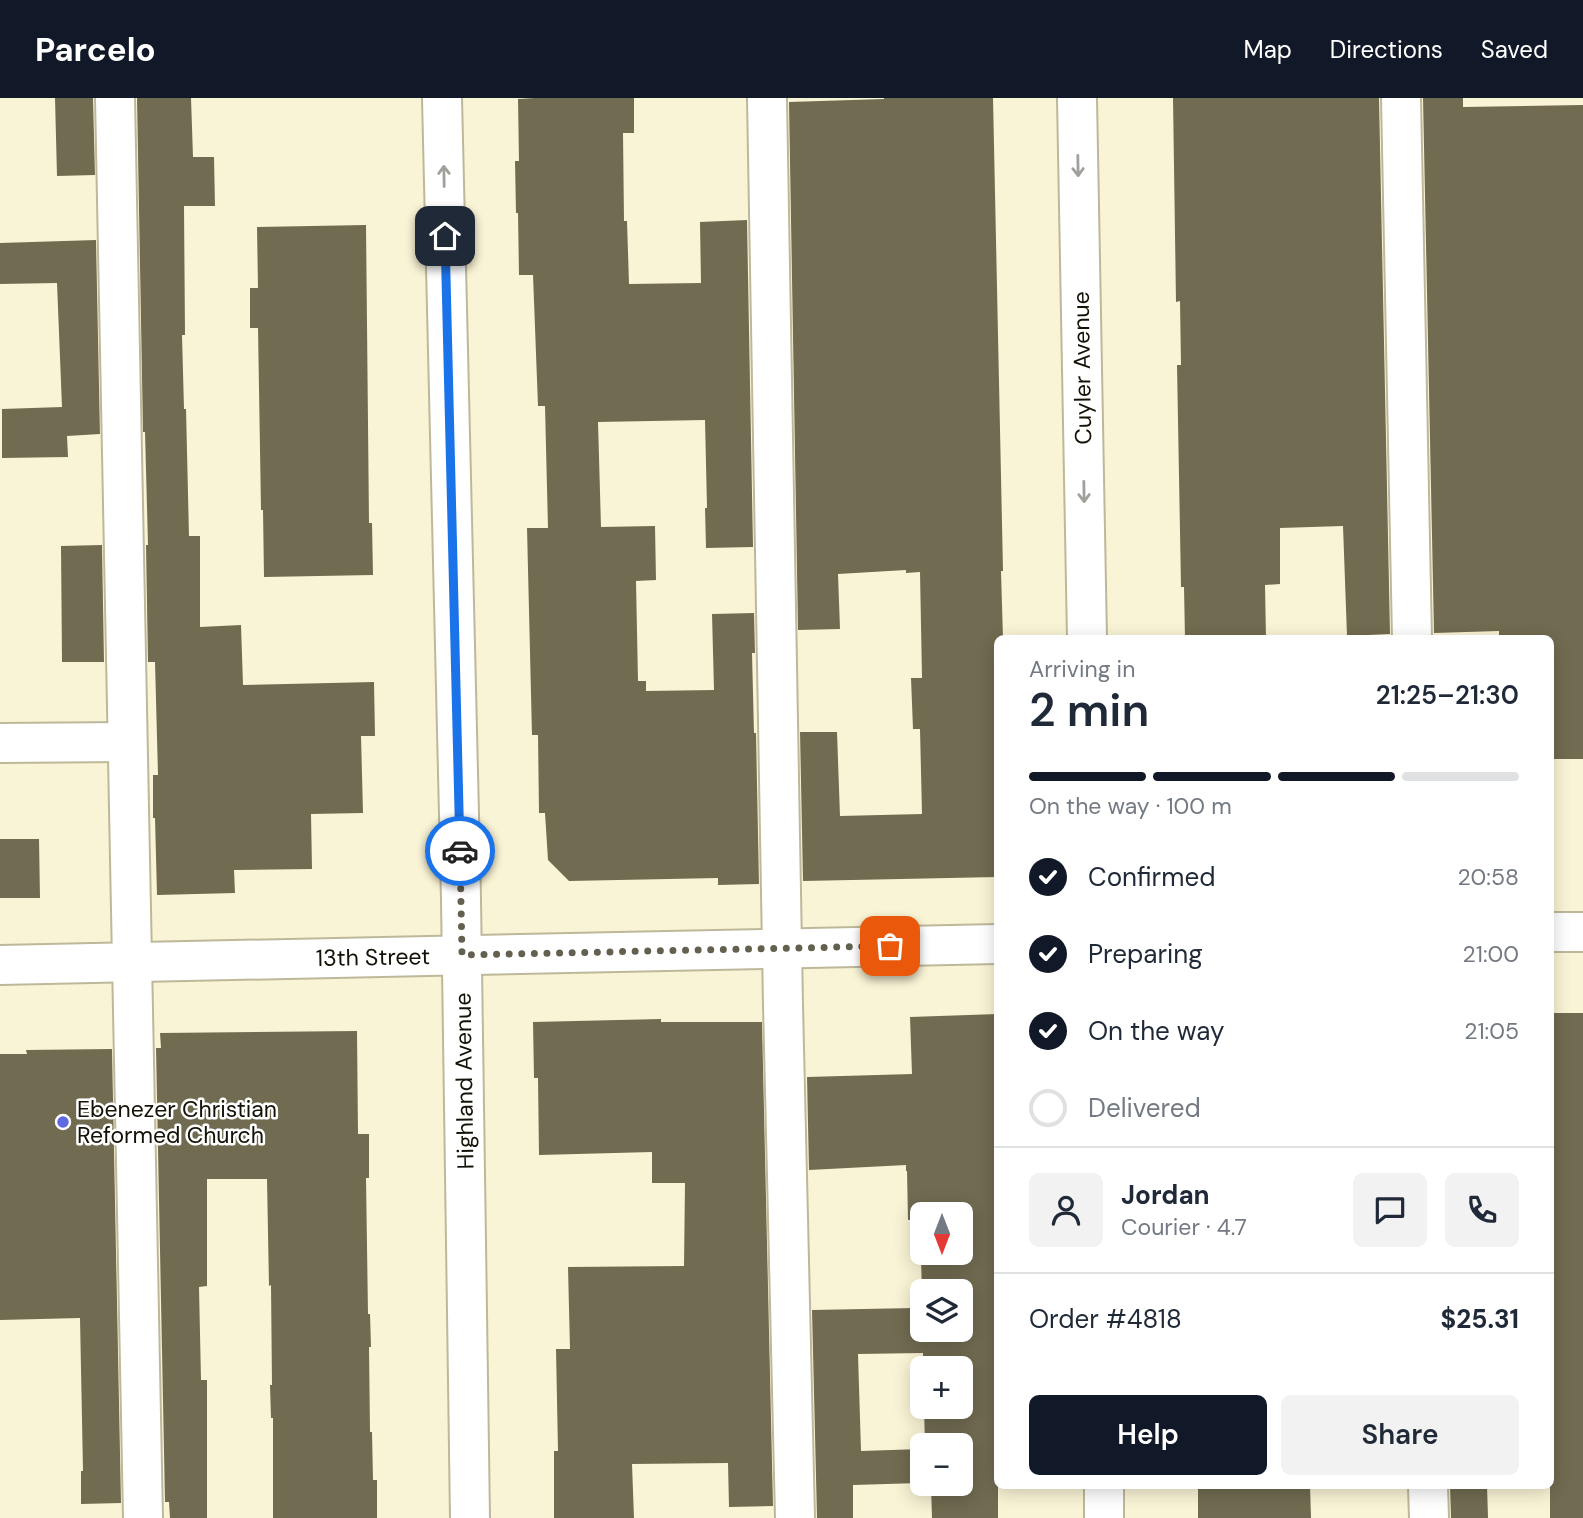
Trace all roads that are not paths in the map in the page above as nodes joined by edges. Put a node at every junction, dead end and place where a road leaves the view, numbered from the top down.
1 (114, 98) edge
2 (442, 98) edge
3 (767, 98) edge
4 (1077, 98) edge
5 (1401, 98) edge
6 (1087, 635) edge
7 (1412, 635) edge
8 (127, 742) junction
9 (0, 743) edge
10 (1554, 932) edge
11 (1583, 932) edge
12 (994, 944) edge
13 (782, 949) junction
14 (462, 955) junction
15 (132, 963) junction
16 (0, 965) edge
17 (1104, 1489) edge
18 (1428, 1489) edge
19 (143, 1518) edge
20 (470, 1518) edge
21 (794, 1518) edge
22 (1104, 1518) edge
23 (1429, 1518) edge

1 - 8 street
14 -> 2 street, Highland Avenue
3 - 13 street
4 -> 6 street, Cuyler Avenue
5 - 7 street
8 - 9 street
8 - 15 street
10 - 11 street
12 - 13 street, 13th Street
13 - 14 street, 13th Street
13 - 21 street
14 - 15 street, 13th Street
14 - 20 street, Highland Avenue
15 - 16 street, 13th Street
15 - 19 street
17 - 22 street
18 - 23 street

